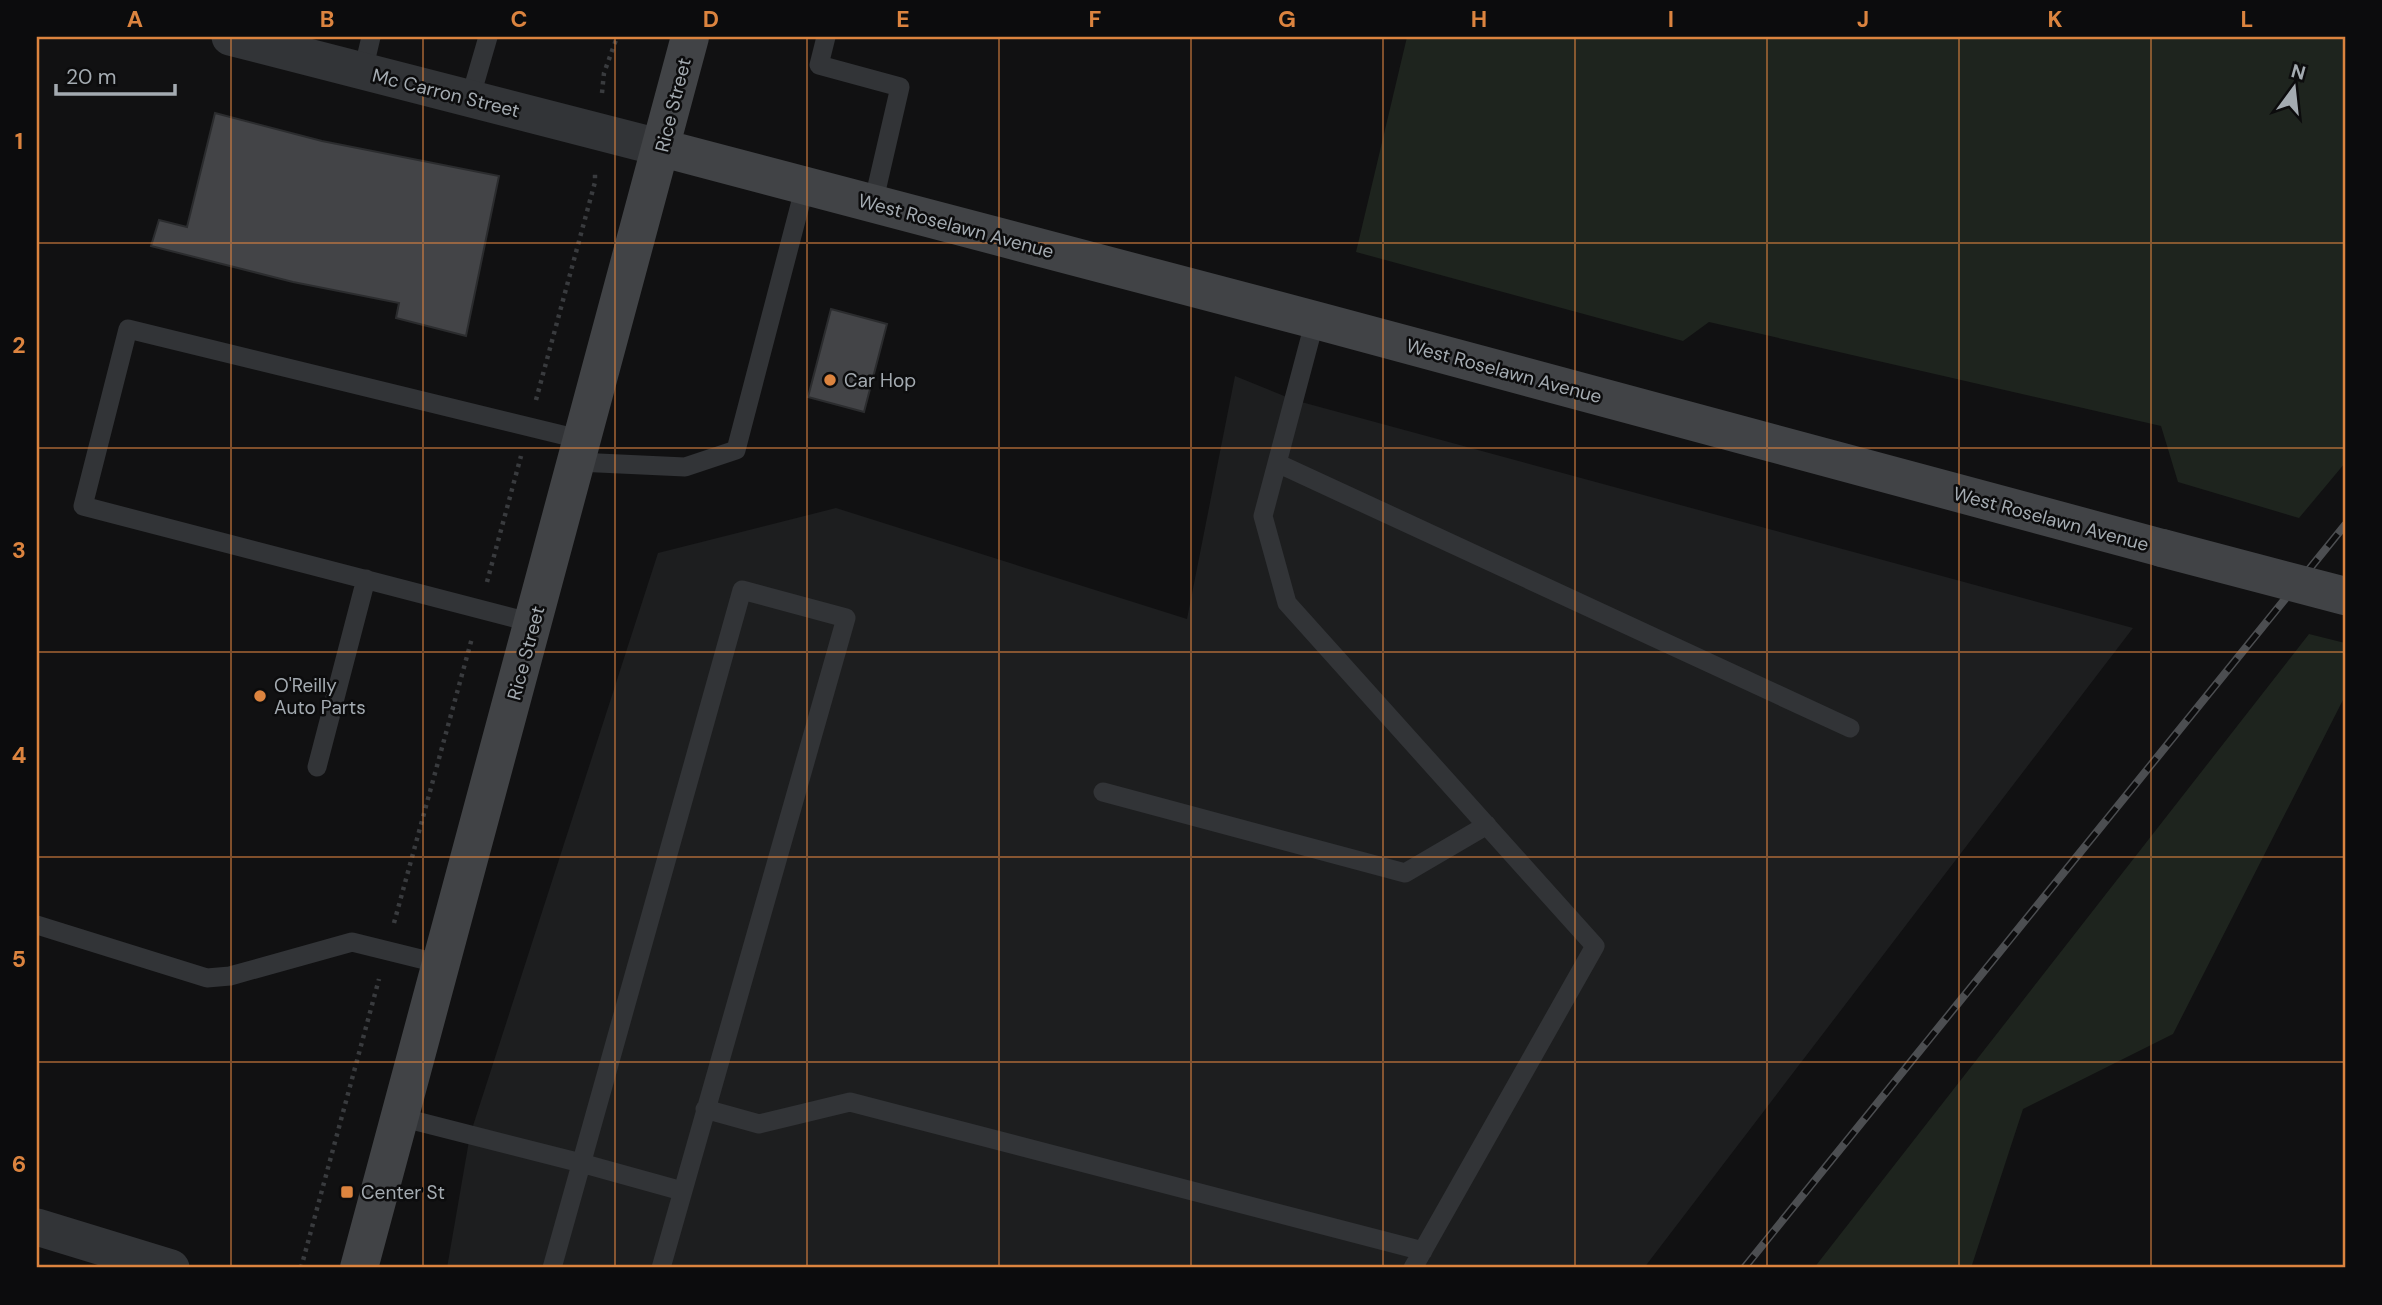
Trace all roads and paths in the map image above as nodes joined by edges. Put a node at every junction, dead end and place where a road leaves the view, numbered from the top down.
1 (230, 37) edge
2 (488, 37) edge
3 (617, 37) edge
4 (690, 37) edge
5 (826, 37) edge
6 (367, 54) edge
7 (470, 99) junction
8 (598, 132) junction
9 (662, 148) junction
10 (805, 186) junction
11 (873, 204) junction
12 (1315, 320) junction
13 (529, 426) junction
14 (580, 451) junction
15 (1277, 463) junction
16 (366, 579) junction
17 (2345, 596) edge
18 (480, 608) junction
19 (533, 624) junction
20 (1850, 728) dead end
21 (317, 767) dead end
22 (1103, 792) dead end
23 (1487, 825) junction
24 (37, 925) edge
25 (386, 951) junction
26 (441, 964) junction
27 (705, 1109) junction
28 (400, 1117) junction
29 (581, 1163) junction
30 (682, 1191) junction
31 (37, 1227) edge
32 (1418, 1260) edge
33 (171, 1268) edge
34 (300, 1268) edge
35 (359, 1268) edge
36 (552, 1268) edge
37 (661, 1268) edge

1 - 6 street, Mc Carron Street
2 - 7 lane
3 - 8 path
4 - 9 street, Rice Street
5 - 11 lane
6 - 7 street, Mc Carron Street
7 - 8 street, Mc Carron Street
8 - 9 street, Mc Carron Street
8 - 13 path
9 - 10 street, West Roselawn Avenue
9 - 14 street, Rice Street
10 - 11 street, West Roselawn Avenue
10 - 14 lane
11 - 12 street, West Roselawn Avenue
12 - 15 lane
12 - 17 street, West Roselawn Avenue, bridge
13 - 14 lane
13 - 16 lane
13 - 18 path
14 - 19 street, Rice Street
15 - 20 lane
15 - 23 lane
16 - 18 lane
16 - 21 lane
18 - 19 lane
18 - 25 path
19 - 26 street, Rice Street
22 - 23 lane
23 - 32 lane
24 - 25 lane
25 - 26 lane
25 - 34 path
26 - 28 street, Rice Street
27 - 29 lane
27 - 30 lane
27 - 32 lane
28 - 29 lane
28 - 35 street, Rice Street
29 - 30 lane
29 - 36 lane
30 - 37 lane
31 - 33 street

